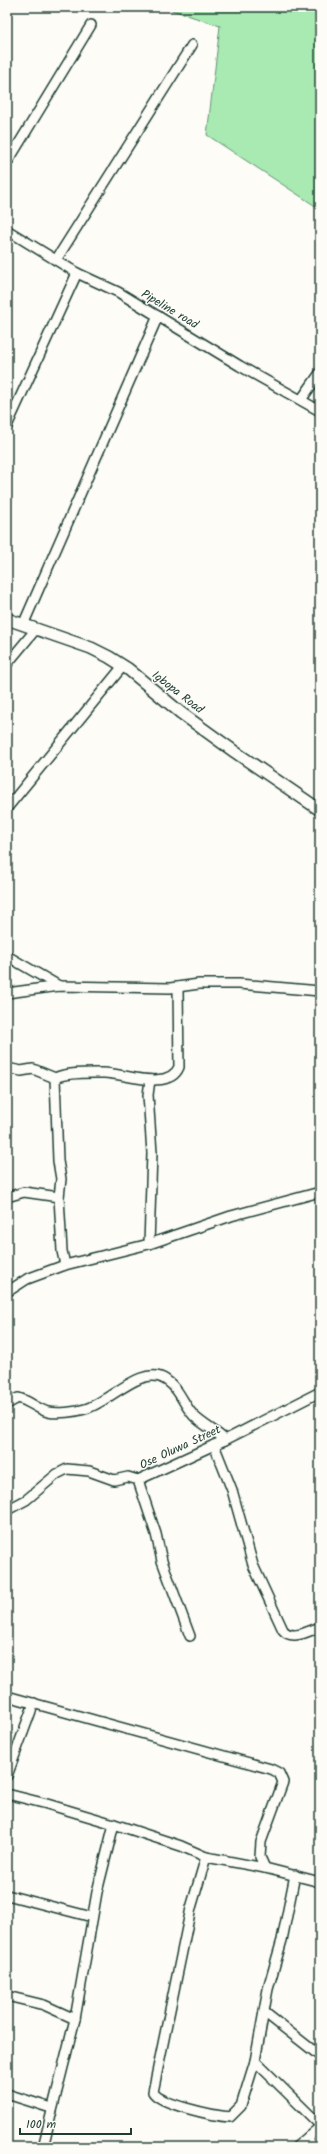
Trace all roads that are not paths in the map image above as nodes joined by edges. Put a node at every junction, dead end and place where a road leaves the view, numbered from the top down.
1 (91, 24) dead end
2 (192, 45) dead end
3 (7, 163) edge
4 (7, 230) edge
5 (56, 260) junction
6 (77, 273) junction
7 (158, 316) junction
8 (320, 373) edge
9 (301, 400) junction
10 (320, 411) edge
11 (7, 426) edge
12 (7, 620) edge
13 (23, 625) junction
14 (36, 630) junction
15 (7, 664) edge
16 (123, 666) junction
17 (7, 808) edge
18 (320, 810) edge
19 (7, 956) edge
20 (59, 986) junction
21 (178, 988) junction
22 (320, 991) edge
23 (7, 993) edge
24 (7, 1068) edge
25 (55, 1078) junction
26 (150, 1080) junction
27 (320, 1192) edge
28 (7, 1197) edge
29 (59, 1198) junction
30 (149, 1244) junction
31 (65, 1265) junction
32 (7, 1292) edge
33 (320, 1392) edge
34 (7, 1404) edge
35 (225, 1440) junction
36 (214, 1445) junction
37 (138, 1480) junction
38 (7, 1510) edge
39 (320, 1627) edge
40 (190, 1636) dead end
41 (7, 1696) edge
42 (34, 1703) junction
43 (7, 1776) edge
44 (7, 1794) edge
45 (114, 1824) junction
46 (206, 1857) junction
47 (265, 1868) junction
48 (295, 1875) junction
49 (320, 1882) edge
50 (7, 1895) edge
51 (92, 1917) junction
52 (7, 1996) edge
53 (264, 2012) junction
54 (75, 2018) junction
55 (320, 2056) edge
56 (255, 2061) junction
57 (7, 2094) edge
58 (51, 2108) junction
59 (320, 2126) edge
60 (308, 2137) junction
61 (43, 2147) edge
62 (296, 2147) edge
63 (312, 2147) edge

1 - 3 street
2 - 5 street
4 - 5 street, Pipeline road
5 - 6 street, Pipeline road
6 - 7 street, Pipeline road
6 - 11 street
7 - 9 street, Pipeline road
7 - 13 street
8 - 9 street
9 - 10 street, Pipeline road
12 - 13 street, Igbopa Road
13 - 14 street, Igbopa Road
14 - 15 street
14 - 16 street, Igbopa Road
16 - 17 street
16 - 18 street, Igbopa Road
19 - 20 street
20 - 21 street
20 - 23 street
21 - 22 street
21 - 26 street
24 - 25 street
25 - 26 street
25 - 29 street
26 - 30 street
27 - 30 street
28 - 29 street
29 - 31 street
30 - 31 street
31 - 32 street
33 - 35 street, Ose Oluwa Street
34 - 35 street
35 - 36 street, Ose Oluwa Street
36 - 37 street, Ose Oluwa Street
36 - 39 street
37 - 38 street, Ose Oluwa Street
37 - 40 street
41 - 42 street
42 - 43 street
42 - 47 street
44 - 45 street
45 - 46 street
45 - 51 street
46 - 47 street
46 - 56 street
47 - 48 street
48 - 49 street
48 - 53 street
50 - 51 street
51 - 54 street
52 - 54 street
53 - 55 street
53 - 56 street
54 - 58 street
56 - 59 street
57 - 58 street
58 - 61 street
59 - 60 street
60 - 62 street
60 - 63 street

